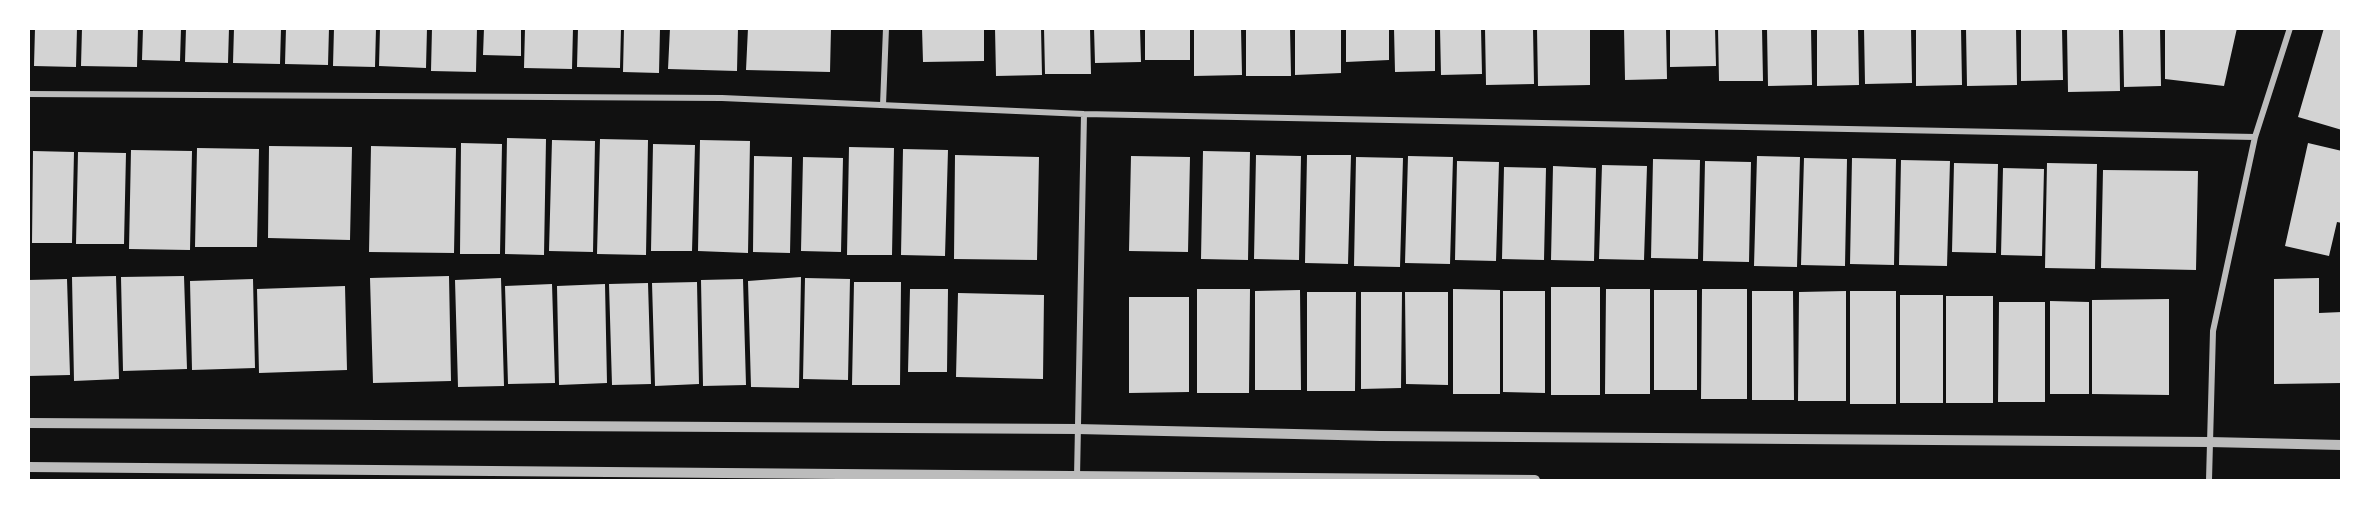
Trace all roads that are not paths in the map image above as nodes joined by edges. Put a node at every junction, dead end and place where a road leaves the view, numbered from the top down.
1 (886, 28) edge
2 (2290, 28) edge
3 (28, 94) edge
4 (883, 105) junction
5 (1084, 114) junction
6 (2255, 137) junction
7 (28, 423) edge
8 (1077, 429) junction
9 (2210, 442) junction
10 (2342, 445) edge
11 (28, 467) edge
12 (1077, 478) edge
13 (1535, 480) edge
14 (2209, 480) edge

1 - 4 street
2 - 6 street
3 - 4 street
4 - 5 street
5 - 6 street
5 - 8 street
6 - 9 street
7 - 8 street
8 - 9 street
8 - 12 street
9 - 10 street
9 - 14 street
11 - 12 street
12 - 13 street

